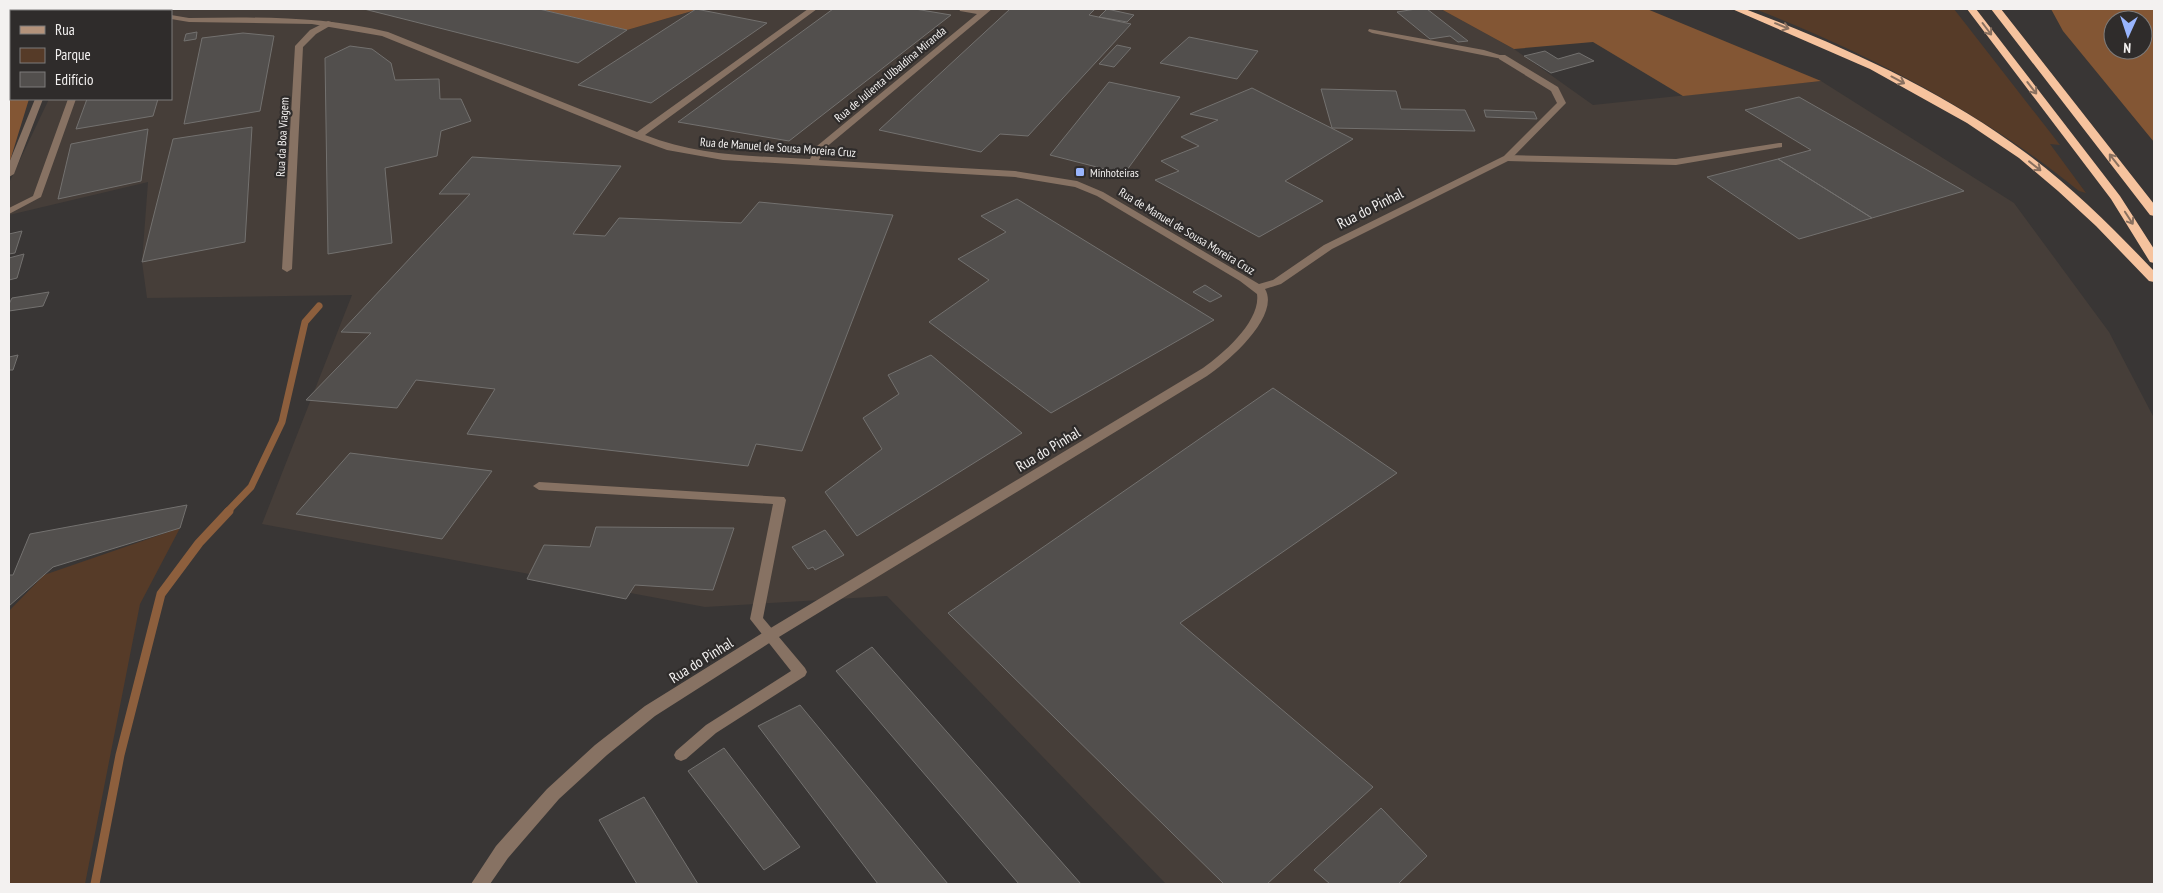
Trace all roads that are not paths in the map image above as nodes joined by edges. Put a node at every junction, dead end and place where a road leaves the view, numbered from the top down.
1 (813, 9) edge
2 (963, 9) edge
3 (1737, 9) edge
4 (1971, 9) edge
5 (1996, 9) edge
6 (2009, 9) edge
7 (986, 11) edge
8 (172, 17) edge
9 (331, 23) junction
10 (1372, 31) dead end
11 (2018, 35) junction
12 (1502, 58) joint
13 (39, 100) edge
14 (72, 100) edge
15 (637, 136) junction
16 (1779, 146) dead end
17 (1507, 158) junction
18 (813, 162) junction
19 (9, 174) edge
20 (9, 211) edge
21 (2154, 212) edge
22 (2154, 259) edge
23 (287, 268) dead end
24 (2154, 278) edge
25 (1258, 288) junction
26 (539, 486) dead end
27 (769, 636) junction
28 (681, 755) dead end
29 (480, 884) edge

1 - 15 street
2 - 7 street
3 -> 24 highway
4 -> 22 highway
5 - 11 highway
6 - 11 highway
7 - 18 street, Rua de Julienta Ulbaldina Miranda
8 - 9 street, Rua de Manuel de Sousa Moreira Cruz
9 - 15 street, Rua de Manuel de Sousa Moreira Cruz
9 - 23 lane, Rua da Boa Viagem
10 - 12 lane
21 -> 11 highway
12 - 17 street, Rua do Pinhal
13 - 19 street
14 - 20 lane
15 - 18 street, Rua de Manuel de Sousa Moreira Cruz
16 - 17 lane
17 - 25 street, Rua do Pinhal
18 - 25 street, Rua de Manuel de Sousa Moreira Cruz
25 - 27 street, Rua do Pinhal
26 - 27 lane
27 - 28 lane
27 - 29 street, Rua do Pinhal

